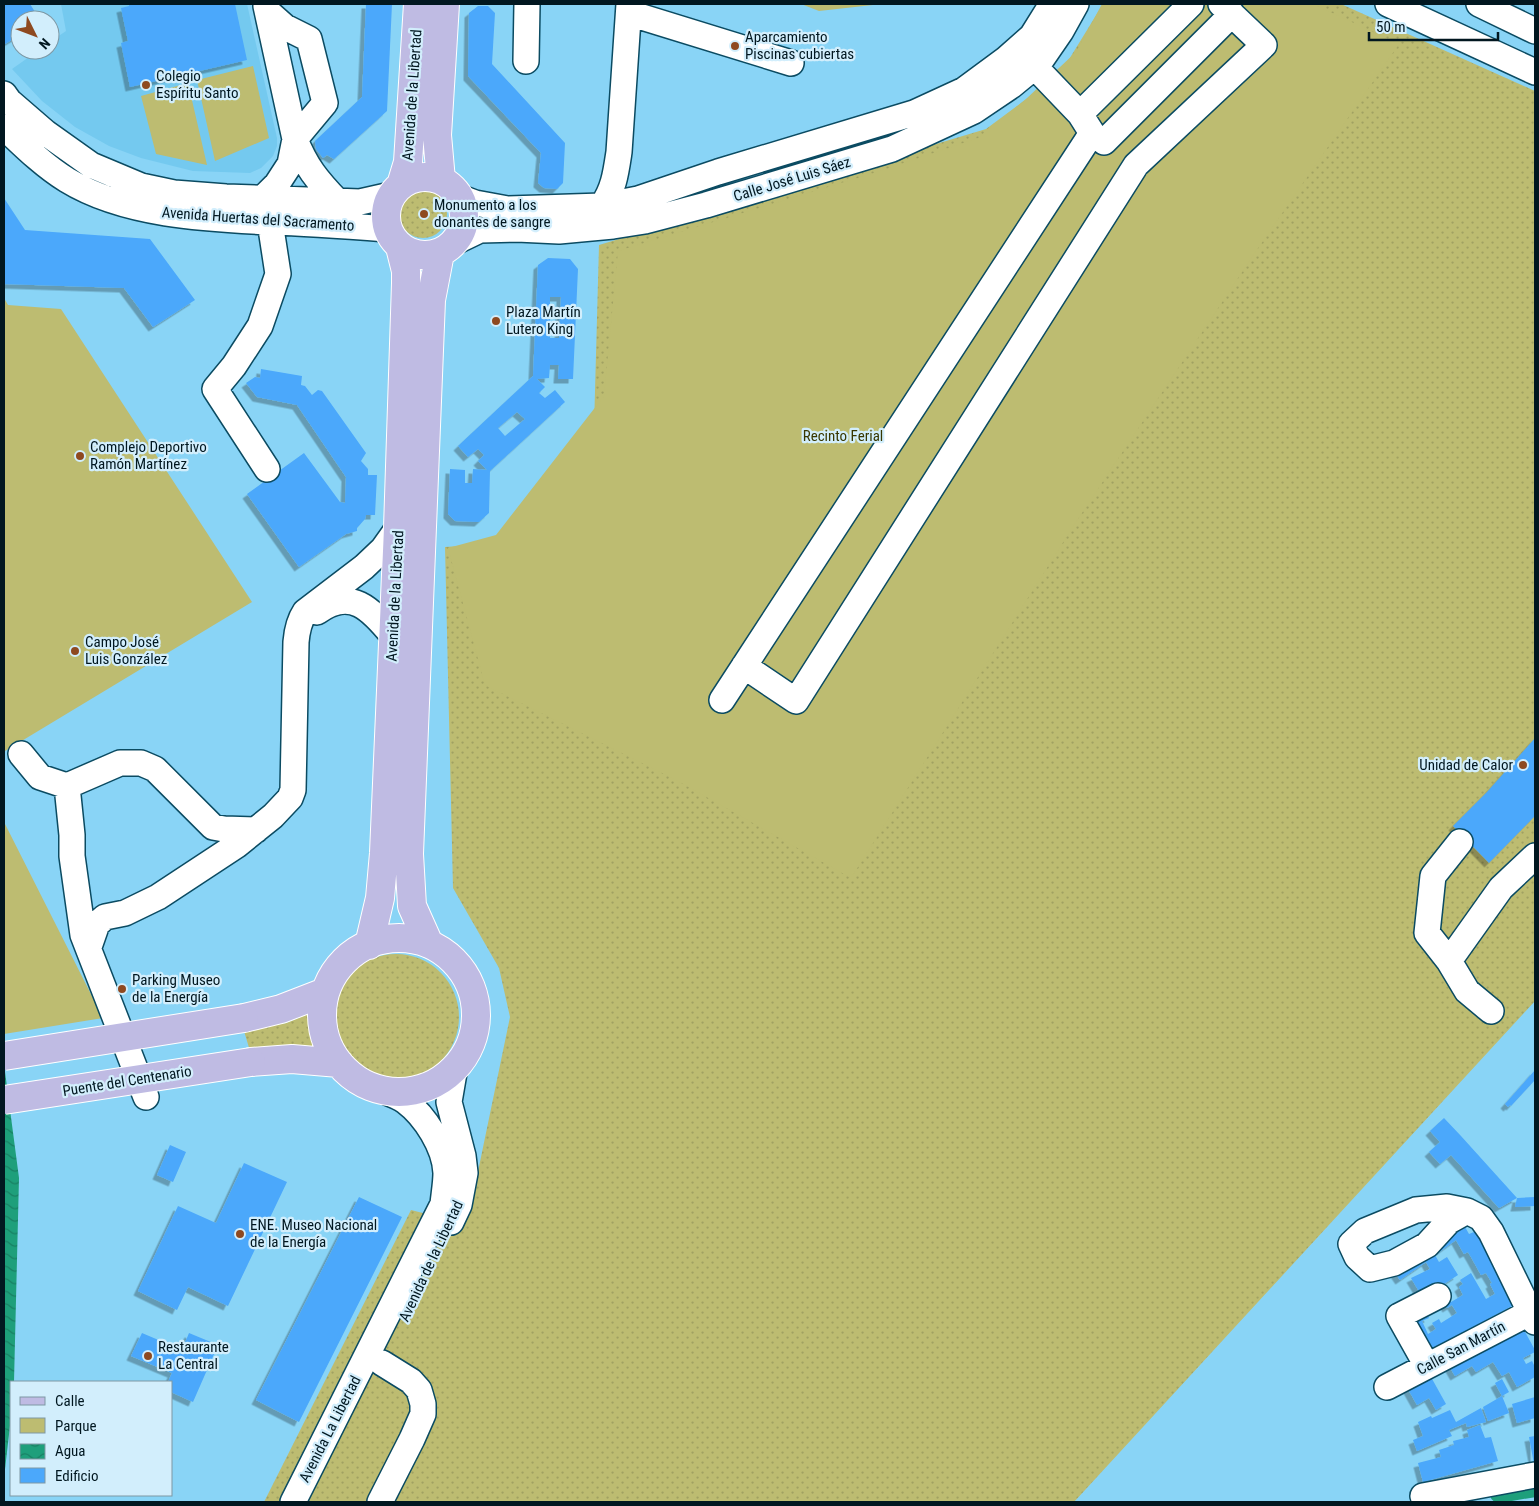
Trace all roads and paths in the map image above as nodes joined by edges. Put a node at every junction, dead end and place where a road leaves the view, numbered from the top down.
1 (418, 4) edge
2 (445, 4) edge
3 (527, 4) edge
4 (1052, 4) edge
5 (1076, 4) edge
6 (1191, 4) edge
7 (1388, 4) edge
8 (1479, 4) edge
9 (267, 7) edge
10 (629, 9) edge
11 (1227, 9) edge
12 (1535, 31) edge
13 (526, 61) dead end
14 (790, 63) dead end
15 (1035, 67) junction
16 (1535, 72) edge
17 (4, 94) edge
18 (4, 126) edge
19 (1092, 130) junction
20 (295, 139) junction
21 (619, 152) junction
22 (1136, 165) junction
23 (450, 189) junction
24 (396, 190) junction
25 (653, 194) junction
26 (338, 202) junction
27 (602, 206) junction
28 (266, 210) junction
29 (393, 238) junction
30 (447, 247) junction
31 (267, 469) dead end
32 (398, 528) junction
33 (296, 636) junction
34 (393, 636) junction
35 (744, 666) junction
36 (722, 700) dead end
37 (21, 754) dead end
38 (67, 786) junction
39 (218, 828) junction
40 (256, 830) junction
41 (1460, 842) dead end
42 (1535, 856) edge
43 (217, 858) junction
44 (76, 881) junction
45 (114, 916) junction
46 (369, 944) junction
47 (429, 944) junction
48 (89, 947) junction
49 (1449, 961) junction
50 (326, 992) junction
51 (1492, 1011) dead end
52 (4, 1056) edge
53 (339, 1063) junction
54 (455, 1067) junction
55 (384, 1091) junction
56 (146, 1097) dead end
57 (4, 1100) edge
58 (1467, 1211) dead end
59 (1438, 1296) dead end
60 (1533, 1315) edge
61 (375, 1359) junction
62 (1427, 1366) junction
63 (1387, 1387) dead end
64 (1535, 1475) edge
65 (1422, 1496) dead end
66 (293, 1502) edge
67 (310, 1502) edge
68 (380, 1502) edge

1 - 24 main road, Avenida de la Libertad
2 - 23 main road, Avenida de la Libertad
3 - 13 street
4 - 25 street, Calle José Luis Sáez
5 - 15 street, Calle José Luis Sáez
6 - 19 street
7 - 16 street
8 - 12 street
9 - 20 street
9 - 20 street
10 - 14 street
10 - 21 street
11 - 19 street
11 - 22 street
15 - 19 street
15 - 30 street, Calle José Luis Sáez
17 - 28 street, Avenida Huertas del Sacramento
18 - 28 street, Avenida Huertas del Sacramento
19 - 22 street
19 - 35 street
20 - 26 street
20 - 28 street
21 - 25 street
21 - 27 street
22 - 35 street
23 - 24 main road
23 - 27 street, Calle José Luis Sáez
23 - 30 main road
24 - 26 street, Avenida Huertas del Sacramento
24 - 29 main road
25 - 27 street, Calle José Luis Sáez
26 - 28 street, Avenida Huertas del Sacramento
28 - 29 street, Avenida Huertas del Sacramento
28 - 31 street
29 - 30 main road
29 - 32 main road, Avenida de la Libertad
30 - 47 main road, Avenida de la Libertad
32 - 33 street
32 - 34 main road, Avenida de la Libertad
33 - 34 street
33 - 40 street
34 - 46 main road, Avenida de la Libertad
35 - 36 street
37 - 38 street
38 - 39 street
38 - 44 street
39 - 40 street
39 - 43 street
40 - 43 street
41 - 49 street
42 - 49 street
43 - 45 street
44 - 45 street
44 - 48 street
45 - 48 street
46 - 47 main road
46 - 50 main road
47 - 54 main road
48 - 56 street
49 - 51 street
50 - 52 main road, bridge
50 - 53 main road
53 - 55 main road
53 - 57 main road, Puente del Centenario, bridge
54 - 55 main road
54 - 61 street, Avenida de la Libertad
55 - 61 street, Avenida de la Libertad
58 - 60 street
59 - 62 street
60 - 62 street, Calle San Martín
61 - 66 street, Avenida La Libertad
61 - 67 street, Avenida La Libertad
61 - 68 street
62 - 63 street, Calle San Martín
64 - 65 street

